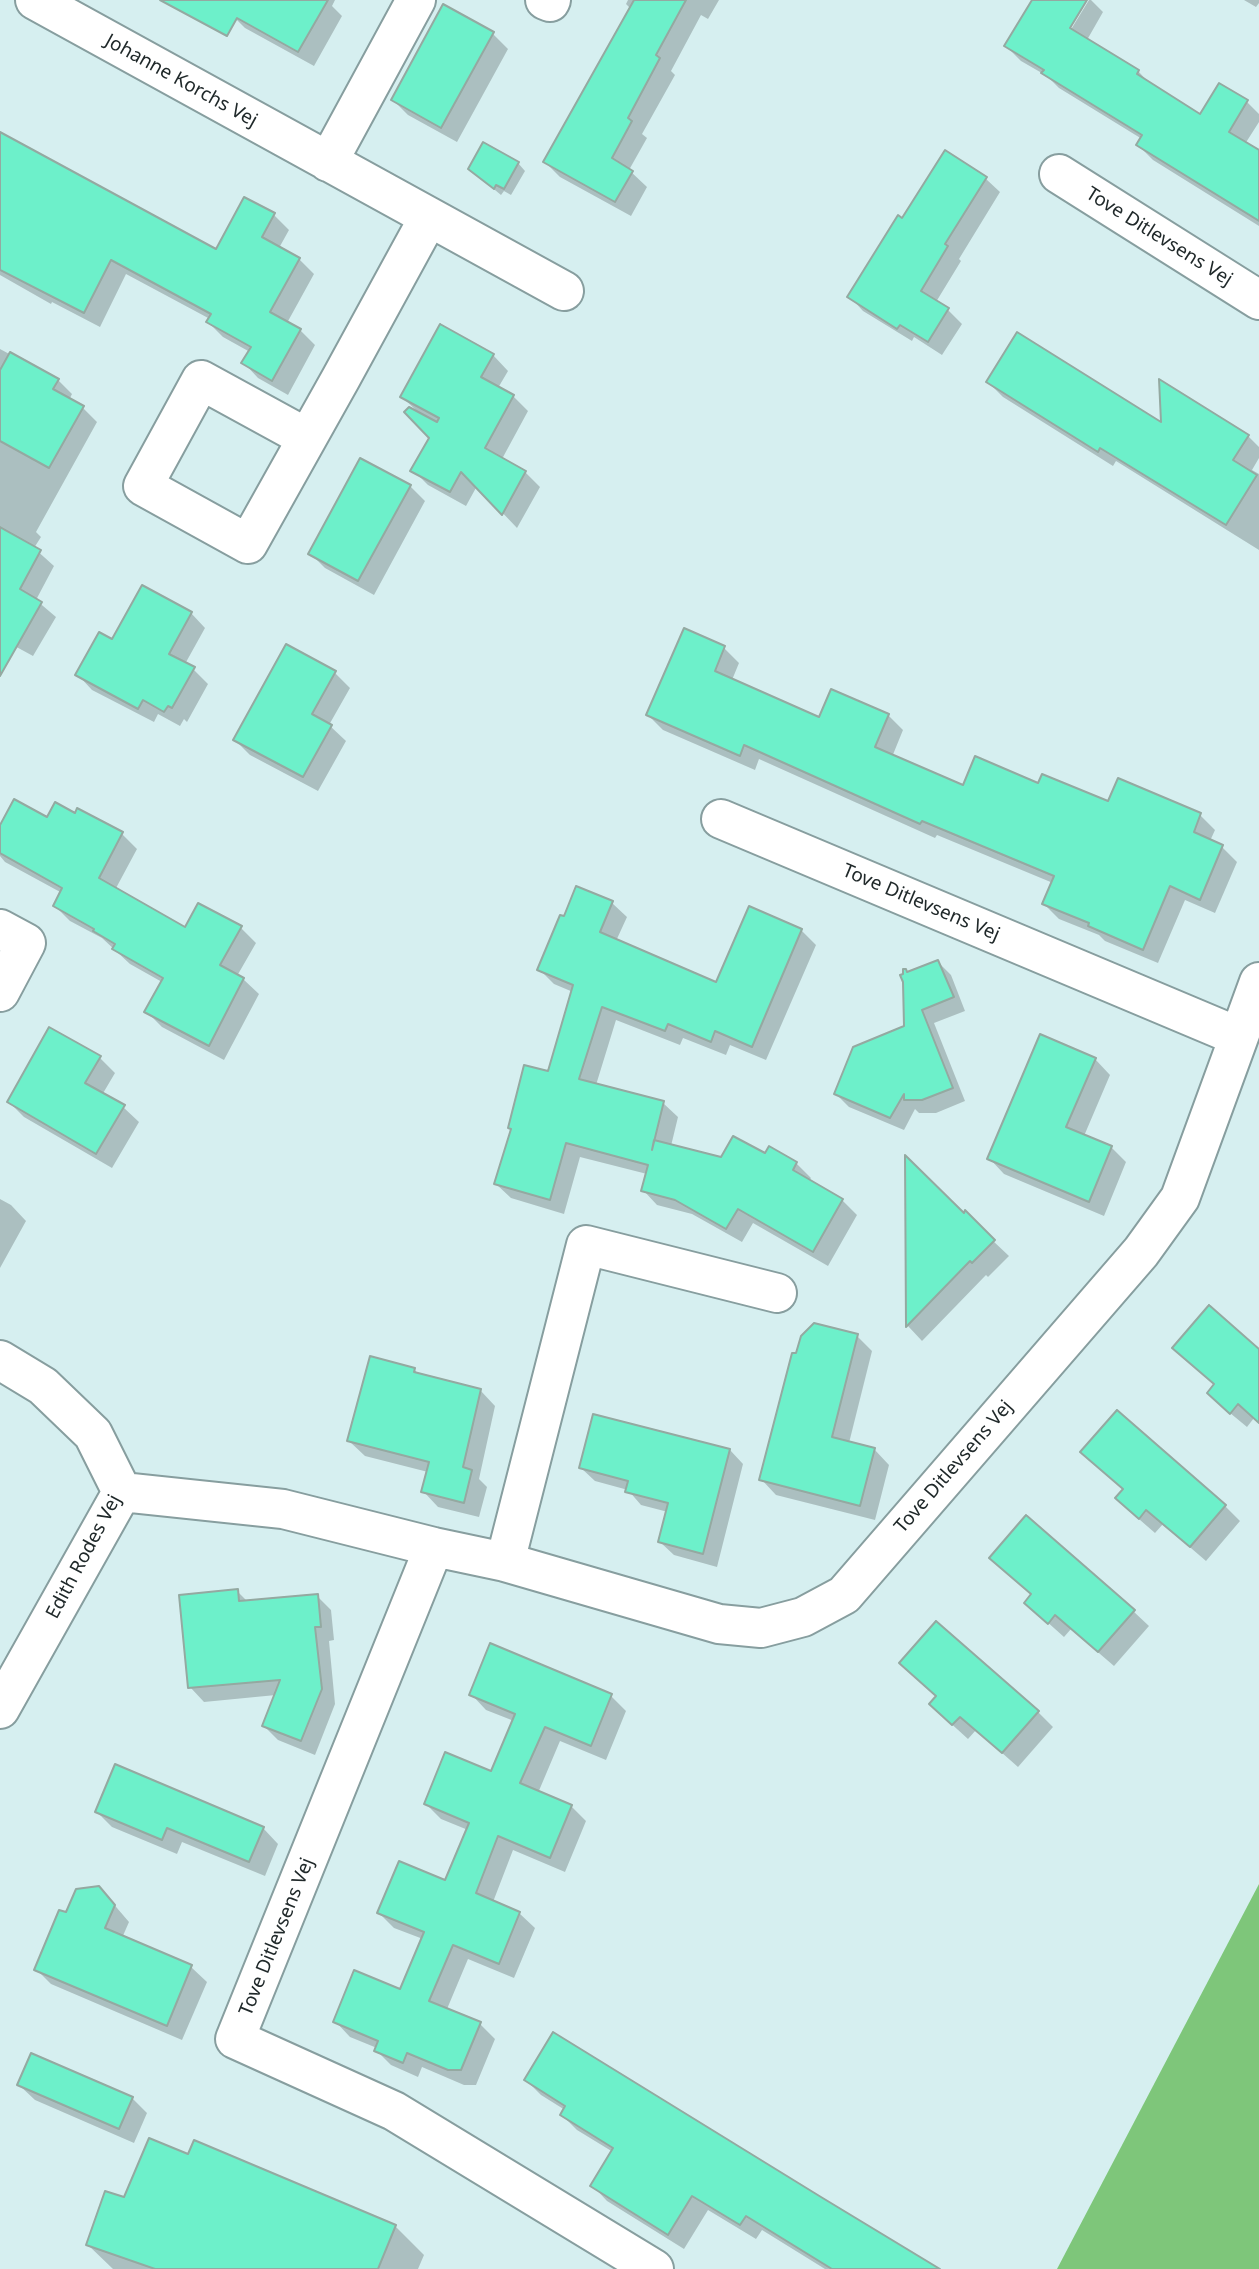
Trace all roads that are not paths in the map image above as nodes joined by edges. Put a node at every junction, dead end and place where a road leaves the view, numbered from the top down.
1 (34, 0) edge
2 (416, 0) edge
3 (545, 0) edge
4 (551, 0) edge
5 (328, 162) junction
6 (1059, 174) dead end
7 (429, 217) junction
8 (564, 291) dead end
9 (1259, 299) edge
10 (307, 438) junction
11 (721, 819) dead end
12 (0, 929) edge
13 (1259, 982) edge
14 (0, 992) edge
15 (1237, 1036) junction
16 (777, 1293) dead end
17 (0, 1360) edge
18 (122, 1492) junction
19 (434, 1547) junction
20 (505, 1562) junction
21 (0, 1709) edge
22 (653, 2269) edge

1 - 5 street, Johanne Korchs Vej
2 - 5 street
3 - 4 street
5 - 7 street, Johanne Korchs Vej
6 - 9 street, Tove Ditlevsens Vej
7 - 8 street, Johanne Korchs Vej
7 - 10 street
10 - 10 street
11 - 15 street, Tove Ditlevsens Vej
12 - 14 street
13 - 15 street, Tove Ditlevsens Vej
15 - 20 street, Tove Ditlevsens Vej
16 - 20 street
17 - 18 street, Edith Rodes Vej
18 - 19 street, Tove Ditlevsens Vej
18 - 21 street, Edith Rodes Vej
19 - 20 street, Tove Ditlevsens Vej
19 - 22 street, Tove Ditlevsens Vej

